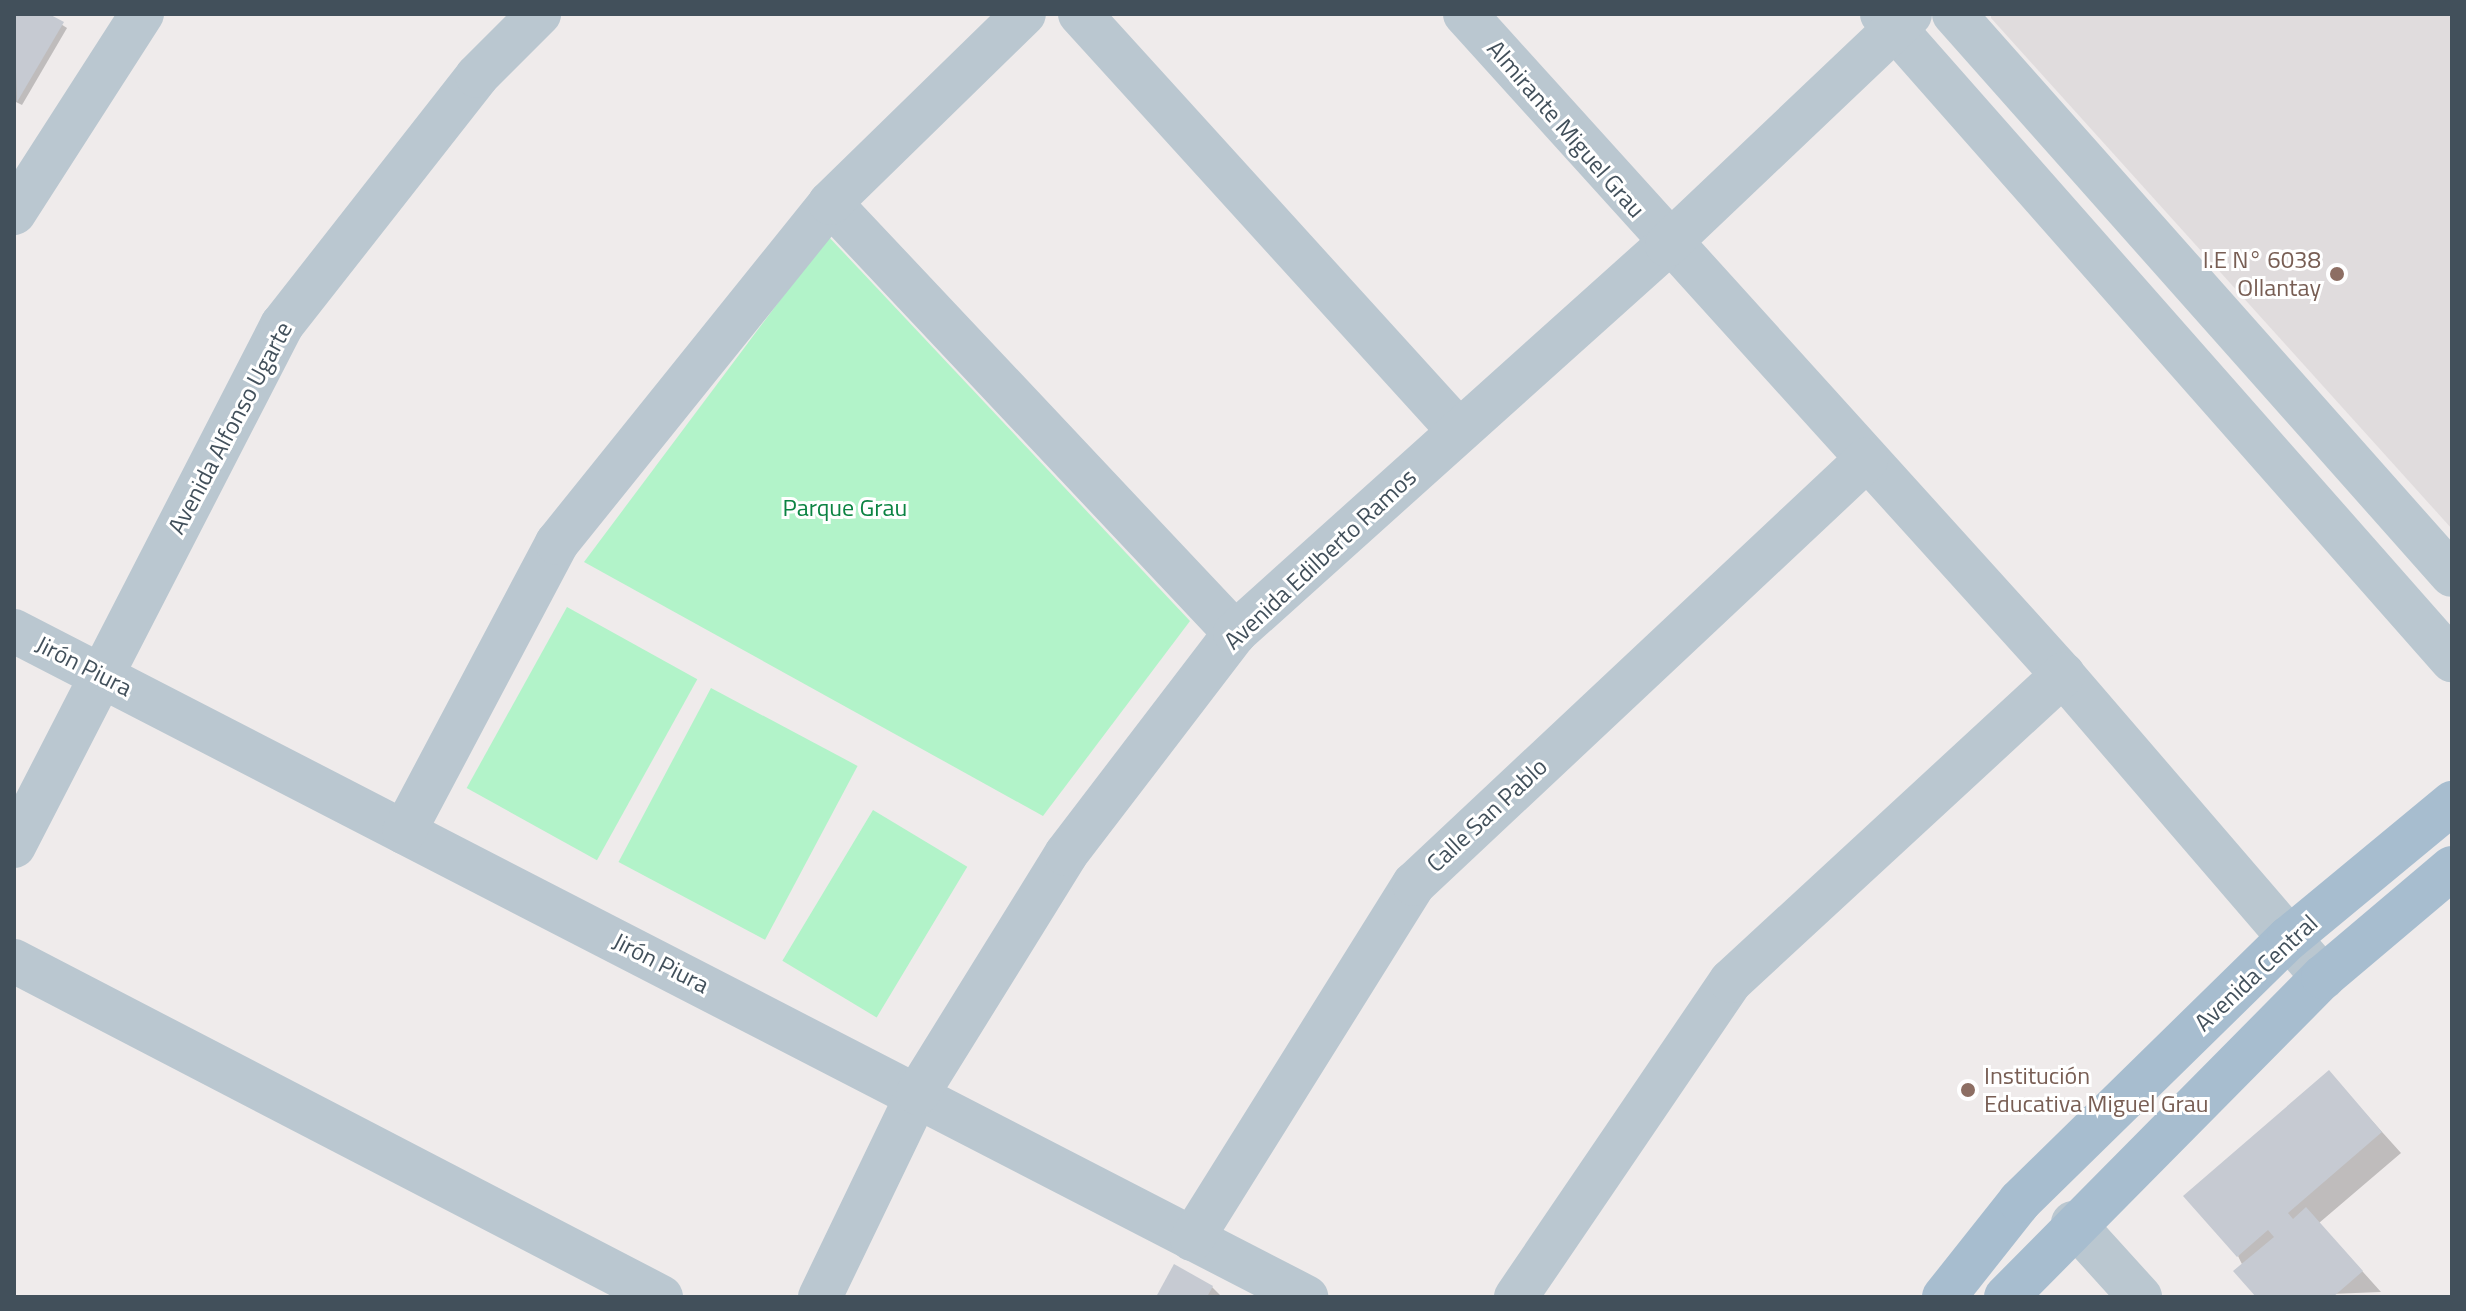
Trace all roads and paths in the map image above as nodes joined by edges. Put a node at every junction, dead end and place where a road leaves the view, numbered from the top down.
1 (142, 14) edge
2 (539, 14) edge
3 (1024, 14) edge
4 (1080, 14) edge
5 (1465, 14) edge
6 (1954, 14) edge
7 (1895, 19) edge
8 (830, 203) junction
9 (14, 213) edge
10 (1667, 245) junction
11 (2230, 325) junction
12 (2185, 357) junction
13 (1459, 431) junction
14 (1866, 460) junction
15 (2452, 575) edge
16 (14, 631) edge
17 (1235, 633) junction
18 (2452, 660) edge
19 (100, 674) junction
20 (2063, 675) junction
21 (2452, 803) edge
22 (404, 832) junction
23 (14, 846) edge
24 (2452, 868) edge
25 (2289, 938) junction
26 (14, 961) edge
27 (2323, 977) junction
28 (918, 1093) junction
29 (2073, 1223) junction
30 (1192, 1239) junction
31 (661, 1297) edge
32 (820, 1297) edge
33 (1306, 1297) edge
34 (1516, 1297) edge
35 (1944, 1297) edge
36 (2006, 1297) edge
37 (2140, 1297) edge

1 - 9 street
2 - 19 street, Avenida Alfonso Ugarte
3 - 8 street
4 - 13 street
5 - 10 street, Almirante Miguel Grau
6 - 11 street
7 - 10 street, Avenida Edilberto Ramos
7 - 12 street
8 - 17 street
8 - 22 street
10 - 13 street, Avenida Edilberto Ramos
10 - 14 street, Almirante Miguel Grau
11 - 12 street
11 - 15 street
12 - 18 street
13 - 17 street, Avenida Edilberto Ramos
14 - 20 street, Almirante Miguel Grau
14 - 30 street, Calle San Pablo
16 - 19 street, Jirón Piura
17 - 28 street, Avenida Edilberto Ramos
19 - 22 street, Jirón Piura
19 - 23 street, Avenida Alfonso Ugarte
20 - 25 street, Almirante Miguel Grau
20 - 34 street
21 - 25 main road, Avenida Central
22 - 28 street, Jirón Piura
24 - 27 main road, Avenida Central
25 - 27 street, Almirante Miguel Grau
25 - 35 main road, Avenida Central
26 - 31 street
27 - 29 main road, Avenida Central
28 - 30 street, Jirón Piura
28 - 32 street, Avenida Edilberto Ramos
29 - 36 main road, Avenida Central
29 - 37 street
30 - 33 street, Jirón Piura

